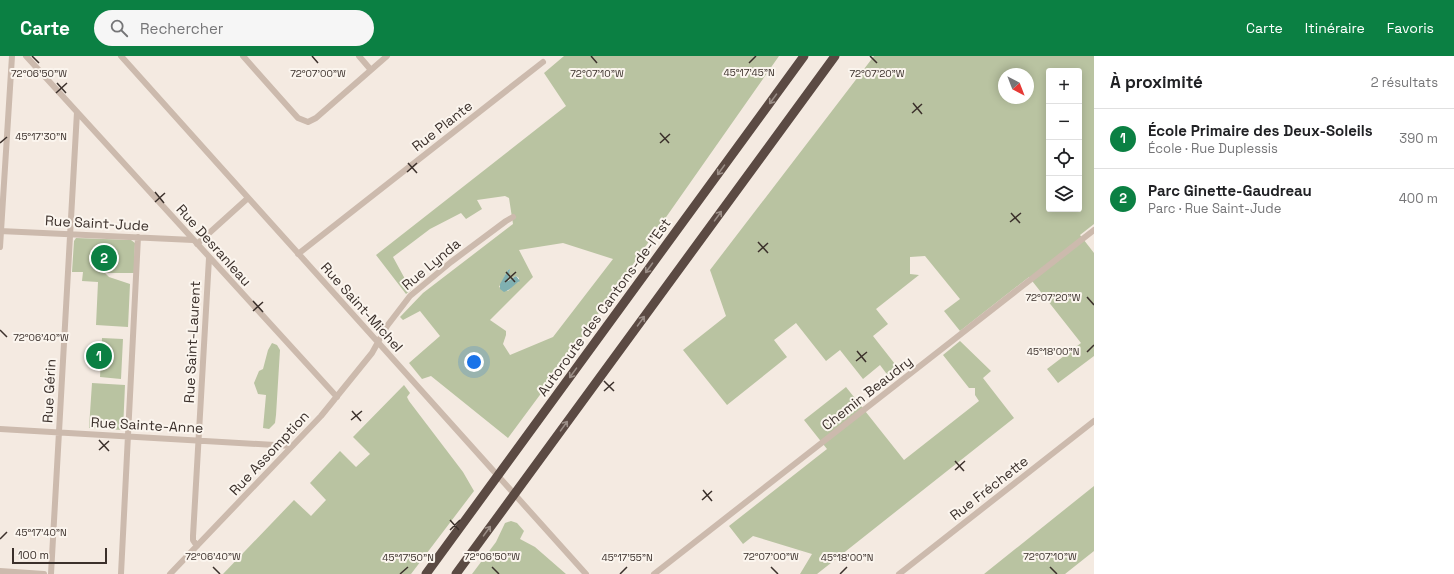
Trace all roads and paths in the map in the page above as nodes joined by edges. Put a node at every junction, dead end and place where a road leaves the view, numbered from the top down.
1 (12, 56) edge
2 (26, 56) edge
3 (120, 56) edge
4 (243, 56) edge
5 (359, 56) edge
6 (387, 56) edge
7 (804, 56) edge
8 (835, 56) edge
9 (543, 62) dead end
10 (371, 70) junction
11 (77, 112) junction
12 (248, 198) junction
13 (513, 218) dead end
14 (1094, 230) edge
15 (0, 231) edge
16 (70, 234) junction
17 (138, 237) junction
18 (195, 242) junction
19 (0, 247) edge
20 (298, 254) junction
21 (209, 258) junction
22 (377, 342) junction
23 (337, 397) junction
24 (1094, 421) edge
25 (0, 429) edge
26 (59, 432) junction
27 (129, 437) junction
28 (198, 440) junction
29 (292, 446) junction
30 (197, 546) junction
31 (0, 571) edge
32 (44, 574) edge
33 (51, 574) edge
34 (121, 574) edge
35 (170, 574) edge
36 (426, 574) edge
37 (456, 574) edge
38 (586, 574) edge
39 (654, 574) edge
40 (899, 574) edge

1 - 15 street
2 - 11 street, Rue Desranleau
3 - 12 street, Rue Saint-Michel
4 - 10 street
5 - 10 street
6 - 10 street
7 -> 36 highway, Autoroute des Cantons-de-l'Est
37 -> 8 highway
9 - 20 street, Rue Plante
11 - 16 street, Rue Gérin
11 - 18 street, Rue Desranleau
12 - 18 street
12 - 20 street, Rue Saint-Michel
13 - 22 street, Rue Lynda
14 - 39 street, Chemin Beaudry
15 - 16 street, Rue Saint-Jude
15 - 19 street
16 - 17 street, Rue Saint-Jude
16 - 26 street, Rue Gérin
17 - 18 street, Rue Saint-Jude
17 - 27 street
18 - 21 street, Rue Desranleau
20 - 22 street, Rue Saint-Michel
21 - 23 street, Rue Desranleau
21 - 28 street, Rue Saint-Laurent
22 - 23 street, Rue Assomption
22 - 38 street, Rue Saint-Michel
23 - 29 street, Rue Assomption
24 - 40 street, Rue Fréchette
25 - 26 street, Rue Sainte-Anne
26 - 27 street, Rue Sainte-Anne
26 - 33 street, Rue Gérin
27 - 28 street, Rue Sainte-Anne
27 - 34 street
28 - 29 street, Rue Sainte-Anne
28 - 30 street, Rue Saint-Laurent
29 - 30 street, Rue Assomption
30 - 35 street, Rue Assomption
31 - 32 street

